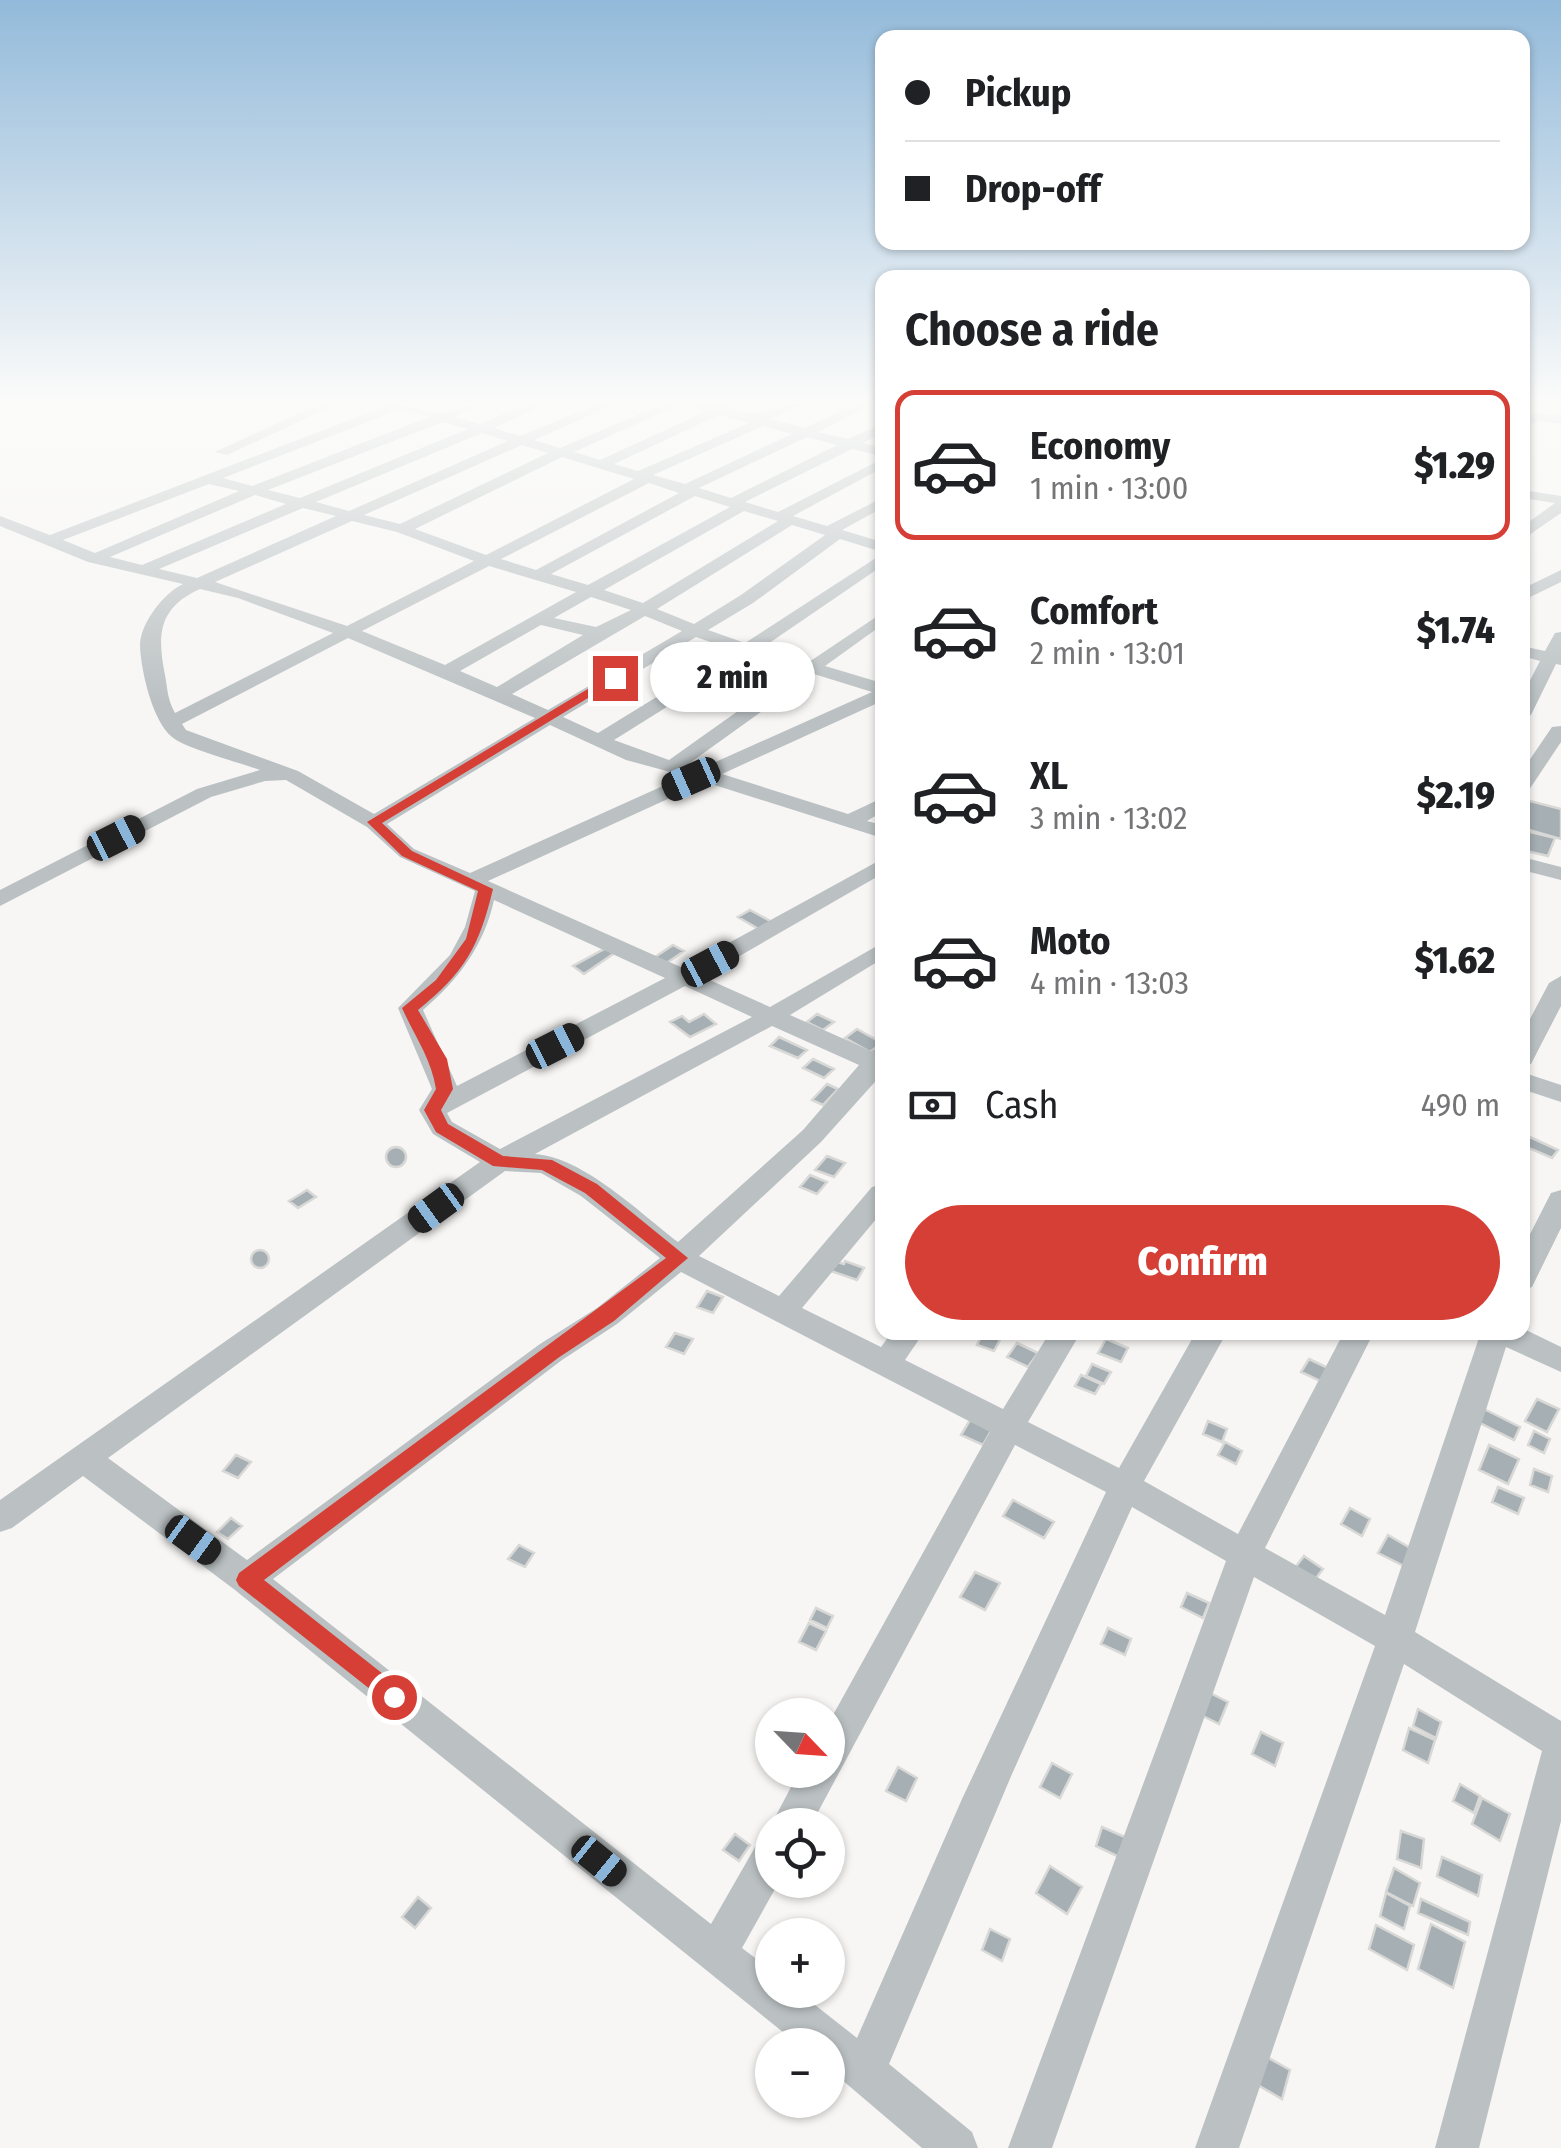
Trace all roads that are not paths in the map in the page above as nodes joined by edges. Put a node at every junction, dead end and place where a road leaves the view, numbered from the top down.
1 (147, 504) edge
2 (224, 504) edge
3 (302, 504) edge
4 (303, 504) edge
5 (377, 504) edge
6 (453, 504) edge
7 (592, 504) edge
8 (664, 504) edge
9 (810, 504) edge
10 (1559, 504) edge
11 (737, 505) joint
12 (875, 506) edge
13 (351, 516) junction
14 (786, 518) junction
15 (0, 521) edge
16 (1530, 528) edge
17 (402, 529) junction
18 (833, 532) junction
19 (48, 541) junction
20 (875, 547) edge
21 (875, 554) edge
22 (94, 558) junction
23 (486, 560) junction
24 (140, 572) junction
25 (536, 576) junction
26 (1561, 576) edge
27 (194, 585) junction
28 (590, 591) junction
29 (1530, 592) edge
30 (1530, 594) edge
31 (1561, 596) edge
32 (644, 610) junction
33 (540, 620) junction
34 (875, 623) edge
35 (694, 631) junction
36 (348, 632) junction
37 (598, 633) junction
38 (1561, 638) edge
39 (748, 650) junction
40 (1530, 653) edge
41 (1557, 659) edge
42 (814, 669) junction
43 (446, 671) junction
44 (875, 690) edge
45 (875, 695) edge
46 (496, 696) junction
47 (1530, 705) edge
48 (547, 718) junction
49 (1530, 721) edge
50 (170, 723) junction
51 (1560, 731) edge
52 (599, 741) junction
53 (671, 767) junction
54 (704, 774) junction
55 (1530, 774) edge
56 (291, 775) junction
57 (875, 808) edge
58 (853, 820) junction
59 (374, 822) junction
60 (875, 829) edge
61 (1530, 865) edge
62 (875, 869) edge
63 (1561, 874) edge
64 (478, 885) junction
65 (0, 899) edge
66 (875, 954) edge
67 (682, 978) junction
68 (1558, 996) edge
69 (770, 1017) junction
70 (1530, 1044) edge
71 (875, 1059) edge
72 (875, 1067) edge
73 (1530, 1083) edge
74 (1561, 1094) edge
75 (432, 1110) junction
76 (500, 1162) junction
77 (1561, 1200) edge
78 (875, 1202) edge
79 (679, 1258) junction
80 (1530, 1263) edge
81 (781, 1313) junction
82 (903, 1340) edge
83 (1061, 1340) edge
84 (1207, 1340) edge
85 (1354, 1340) edge
86 (1497, 1340) edge
87 (1517, 1340) edge
88 (1561, 1360) edge
89 (885, 1364) junction
90 (1008, 1424) junction
91 (86, 1460) junction
92 (1124, 1486) junction
93 (0, 1518) edge
94 (1246, 1553) junction
95 (247, 1580) junction
96 (1395, 1640) junction
97 (845, 1729) edge
98 (1561, 1744) edge
99 (755, 1886) edge
100 (716, 1955) junction
101 (865, 2071) junction
102 (956, 2148) edge
103 (1030, 2148) edge
104 (1217, 2148) edge
105 (1458, 2148) edge

1 - 19 street
2 - 22 street
3 - 24 street
4 - 13 street
5 - 13 street
6 - 17 street
7 - 23 street
8 - 25 street
9 - 14 street
10 - 16 street
11 - 14 street
11 - 28 street
12 - 18 street
13 - 17 street
13 - 27 street
14 - 18 street
14 - 32 street
15 - 19 street
17 - 23 street
18 - 20 street
18 - 35 street
19 - 22 street
21 - 39 street
22 - 24 street
23 - 25 street
23 - 36 street
24 - 27 street
25 - 28 street
26 - 29 street
27 - 36 street
27 - 50 street
28 - 32 street
28 - 33 street
30 - 31 street
32 - 35 street
32 - 37 street
33 - 37 street
33 - 43 street
34 - 42 street
35 - 39 street
35 - 48 street
36 - 43 street
36 - 50 street
37 - 46 street
38 - 41 street
39 - 42 street
39 - 52 street
40 - 41 street
41 - 47 street
42 - 44 street
42 - 53 street
43 - 46 street
45 - 54 street
46 - 48 street
48 - 52 street
48 - 59 street
49 - 51 street
50 - 56 street
51 - 55 street
52 - 53 street
53 - 54 street
54 - 58 street
54 - 64 street
56 - 59 street
56 - 65 street
57 - 58 street
58 - 60 street
59 - 64 street
61 - 63 street
62 - 67 street
64 - 67 street
64 - 75 street
66 - 69 street
67 - 69 street
67 - 75 street
68 - 70 street
69 - 71 street
69 - 76 street
72 - 79 street
73 - 74 street
75 - 76 street
76 - 79 street
76 - 91 street
77 - 80 street
78 - 81 street
79 - 81 street
79 - 95 street
81 - 89 street
82 - 89 street
83 - 90 street
84 - 92 street
85 - 94 street
86 - 96 street
87 - 88 street
89 - 90 street
90 - 92 street
90 - 97 street
91 - 93 street
91 - 95 street
92 - 94 street
92 - 101 street
94 - 96 street
94 - 103 street
95 - 100 street
96 - 98 street
96 - 104 street
98 - 105 street
99 - 100 street
100 - 101 street
101 - 102 street

